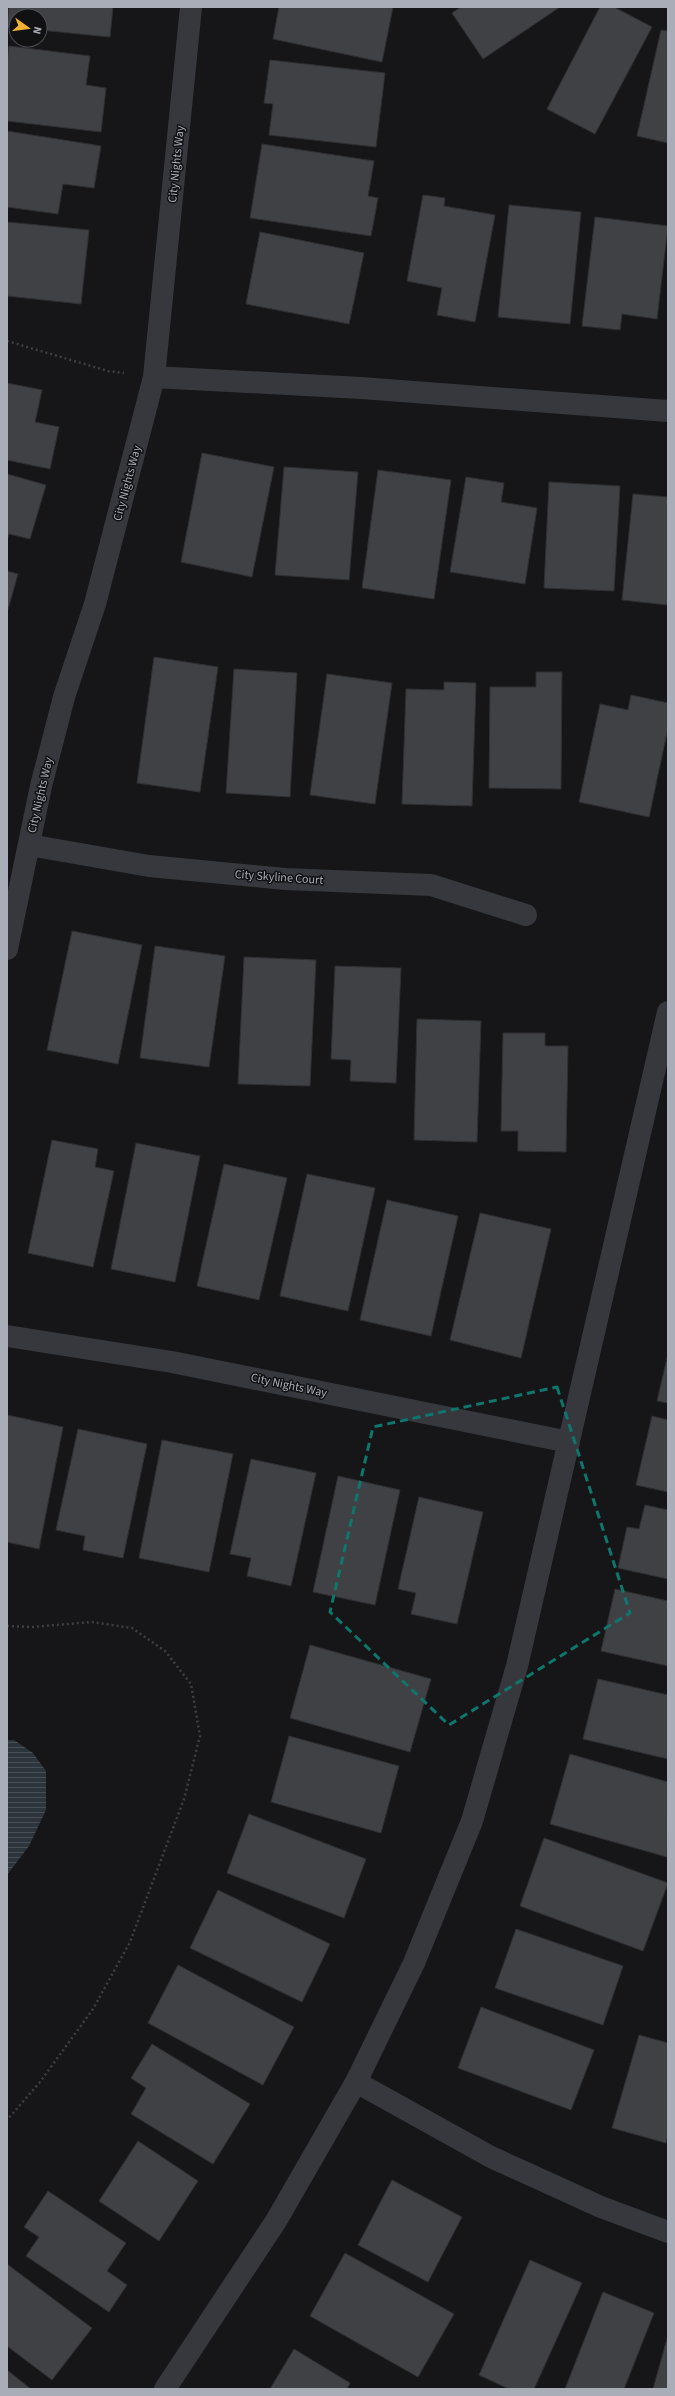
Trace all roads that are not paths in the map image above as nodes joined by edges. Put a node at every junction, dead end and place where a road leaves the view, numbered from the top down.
1 (192, 7) edge
2 (154, 376) junction
3 (668, 411) edge
4 (29, 845) junction
5 (526, 915) dead end
6 (7, 949) edge
7 (668, 1012) edge
8 (7, 1336) edge
9 (569, 1442) junction
10 (356, 2082) junction
11 (668, 2232) edge
12 (165, 2389) edge

1 - 2 street, City Nights Way
2 - 3 street
2 - 4 street, City Nights Way
4 - 5 street, City Skyline Court
4 - 6 street, City Nights Way
7 - 9 street
8 - 9 street, City Nights Way
9 - 10 street
10 - 11 street
10 - 12 street

